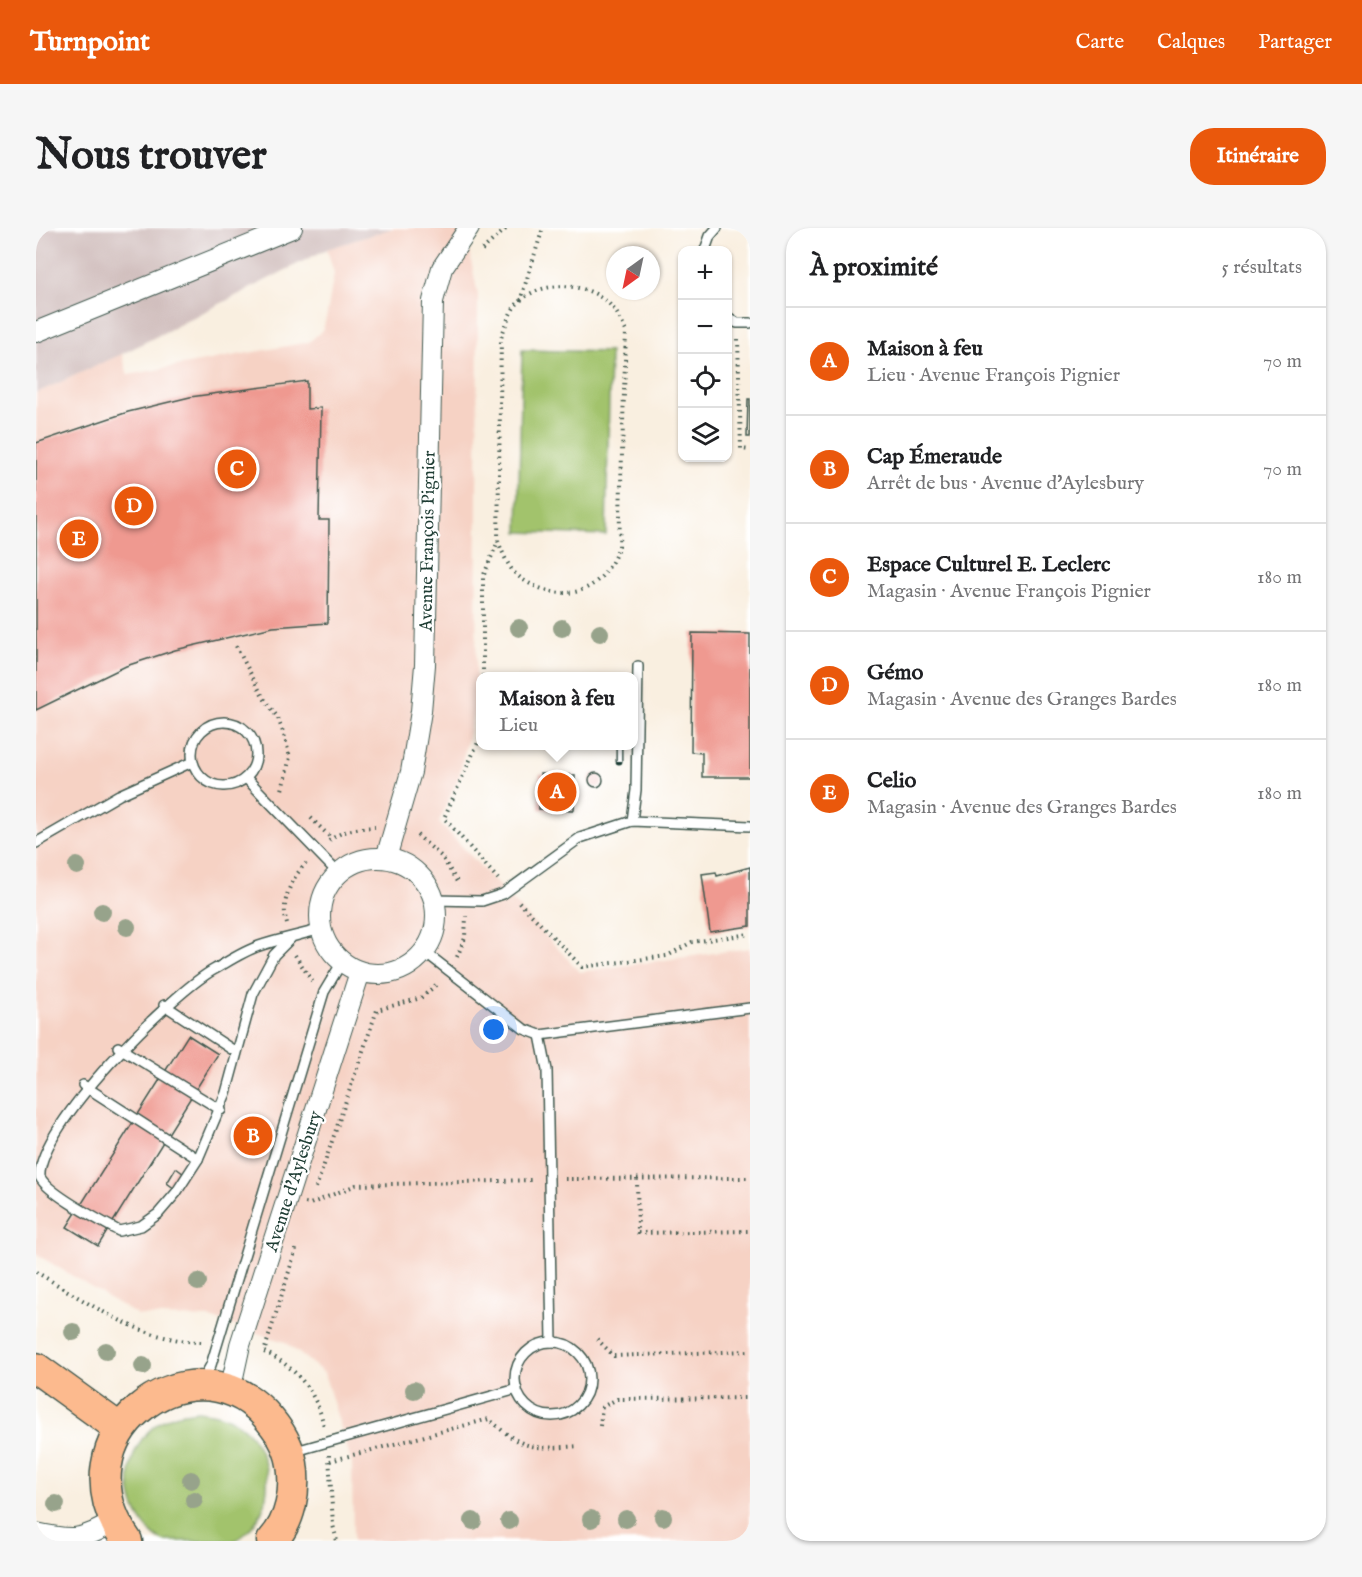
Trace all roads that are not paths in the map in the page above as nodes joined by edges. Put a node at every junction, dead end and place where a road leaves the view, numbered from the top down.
1 (292, 228) edge
2 (469, 228) edge
3 (717, 228) edge
4 (706, 246) edge
5 (732, 319) edge
6 (750, 323) edge
7 (36, 332) edge
8 (638, 666) dead end
9 (638, 672) edge
10 (637, 750) edge
11 (192, 762) junction
12 (246, 778) junction
13 (632, 821) junction
14 (750, 826) edge
15 (36, 843) edge
16 (386, 858) junction
17 (338, 873) junction
18 (434, 900) junction
19 (321, 929) junction
20 (291, 938) junction
21 (425, 952) junction
22 (342, 962) junction
23 (360, 972) junction
24 (164, 1005) junction
25 (750, 1008) edge
26 (540, 1035) junction
27 (118, 1047) junction
28 (236, 1052) junction
29 (83, 1085) junction
30 (221, 1110) junction
31 (198, 1159) junction
32 (552, 1342) junction
33 (36, 1368) edge
34 (199, 1386) junction
35 (517, 1389) junction
36 (230, 1391) junction
37 (119, 1428) junction
38 (290, 1453) junction
39 (120, 1531) edge
40 (36, 1533) edge
41 (272, 1541) edge

1 - 7 street
2 - 16 street, Avenue François Pignier
3 - 4 lane
5 - 6 lane
8 - 9 lane
10 - 13 lane
11 - 12 lane
11 - 12 lane
11 - 15 lane
12 - 17 lane
13 - 14 lane
13 - 18 lane
16 - 17 street
16 - 18 street
17 - 19 street
18 - 21 street
19 - 20 lane
19 - 22 street
20 - 24 lane
20 - 28 lane
21 - 23 street
21 - 26 lane
22 - 23 street
22 - 34 lane
23 - 36 street, Avenue d'Aylesbury
24 - 27 lane
24 - 28 lane
25 - 26 lane
26 - 32 lane
27 - 29 lane
27 - 30 lane
28 - 30 lane
29 - 31 lane
29 - 31 lane
30 - 31 lane
32 - 35 lane
32 - 35 lane
33 - 37 main road
34 - 36 main road
34 - 37 main road
35 - 38 lane
36 - 38 main road
37 - 39 main road
38 - 41 main road
39 - 40 street

